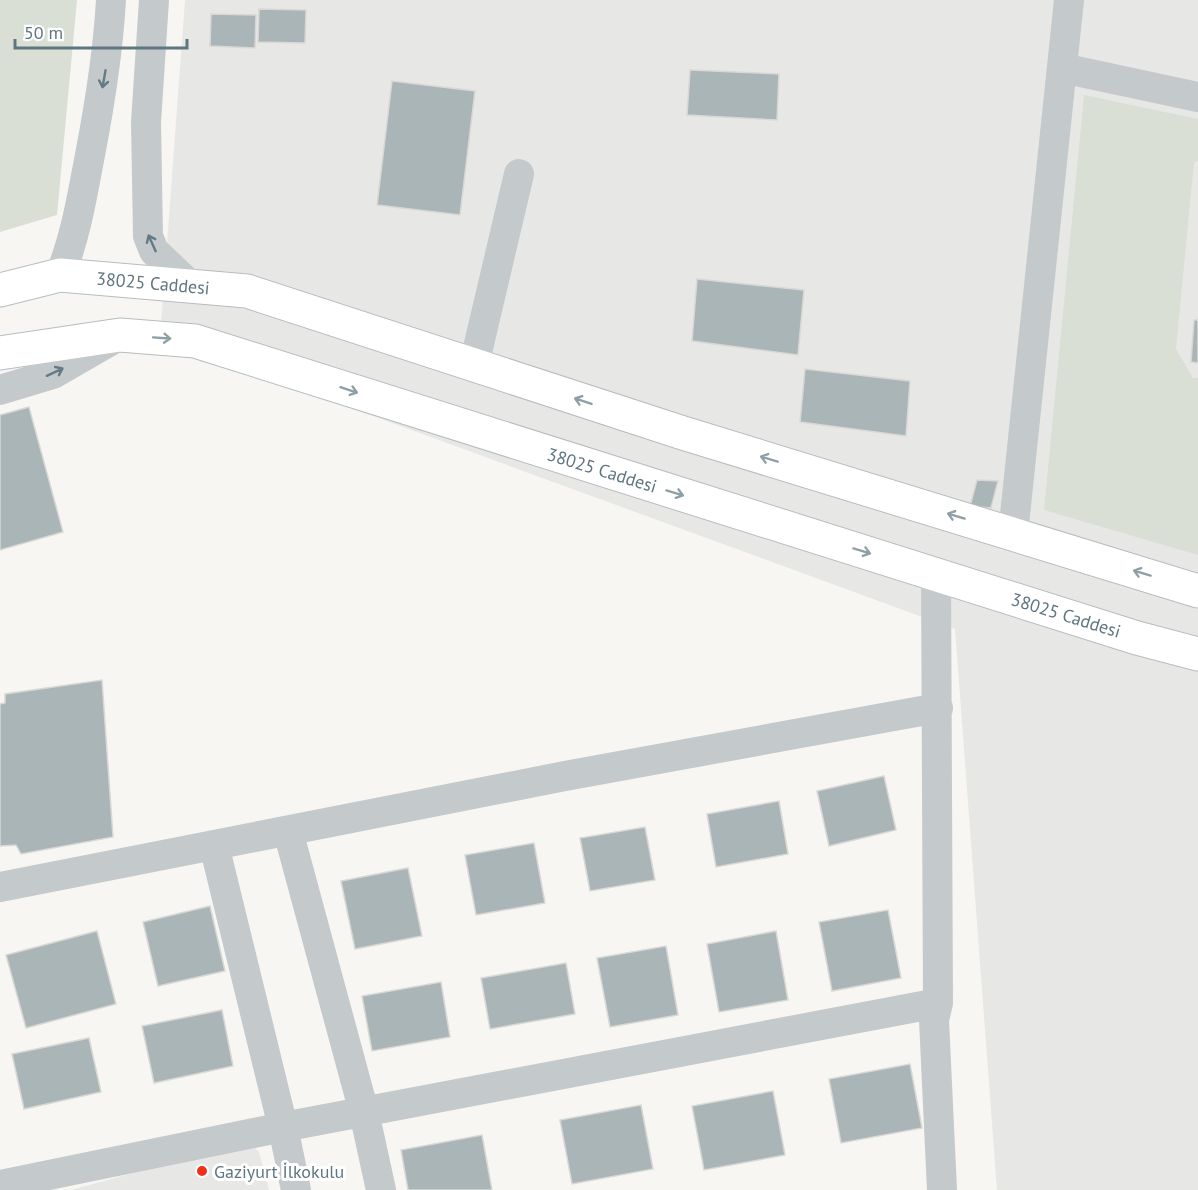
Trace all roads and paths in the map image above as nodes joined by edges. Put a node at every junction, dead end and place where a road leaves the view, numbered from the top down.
1 (111, 0) edge
2 (154, 0) edge
3 (1069, 0) edge
4 (1062, 69) junction
5 (1198, 97) edge
6 (519, 174) dead end
7 (60, 275) junction
8 (191, 286) junction
9 (0, 290) edge
10 (120, 335) junction
11 (0, 353) edge
12 (474, 365) junction
13 (0, 390) edge
14 (1013, 534) junction
15 (936, 574) junction
16 (1198, 591) edge
17 (1198, 654) edge
18 (938, 708) junction
19 (288, 831) junction
20 (214, 845) junction
21 (0, 887) edge
22 (938, 1003) junction
23 (364, 1112) junction
24 (283, 1127) junction
25 (38, 1184) edge
26 (0, 1185) edge
27 (296, 1190) edge
28 (381, 1190) edge
29 (942, 1190) edge

1 -> 7 street
8 -> 2 street
3 - 4 street
4 - 5 street
4 - 14 street
6 - 12 street
7 - 8 main road, 38025 Caddesi
7 - 9 main road, 38025 Caddesi
8 - 12 main road, 38025 Caddesi
10 - 11 main road, 38025 Caddesi
13 -> 10 street
10 -> 15 main road, 38025 Caddesi
14 -> 12 main road, 38025 Caddesi
16 -> 14 main road, 38025 Caddesi
15 - 17 main road, 38025 Caddesi
15 - 18 street
18 - 19 street
18 - 22 street
19 - 20 street
19 - 23 street
20 - 21 street
20 - 24 street
22 - 23 street
22 - 29 street
23 - 24 street
23 - 28 street
24 - 25 street
24 - 27 street
25 - 26 street

